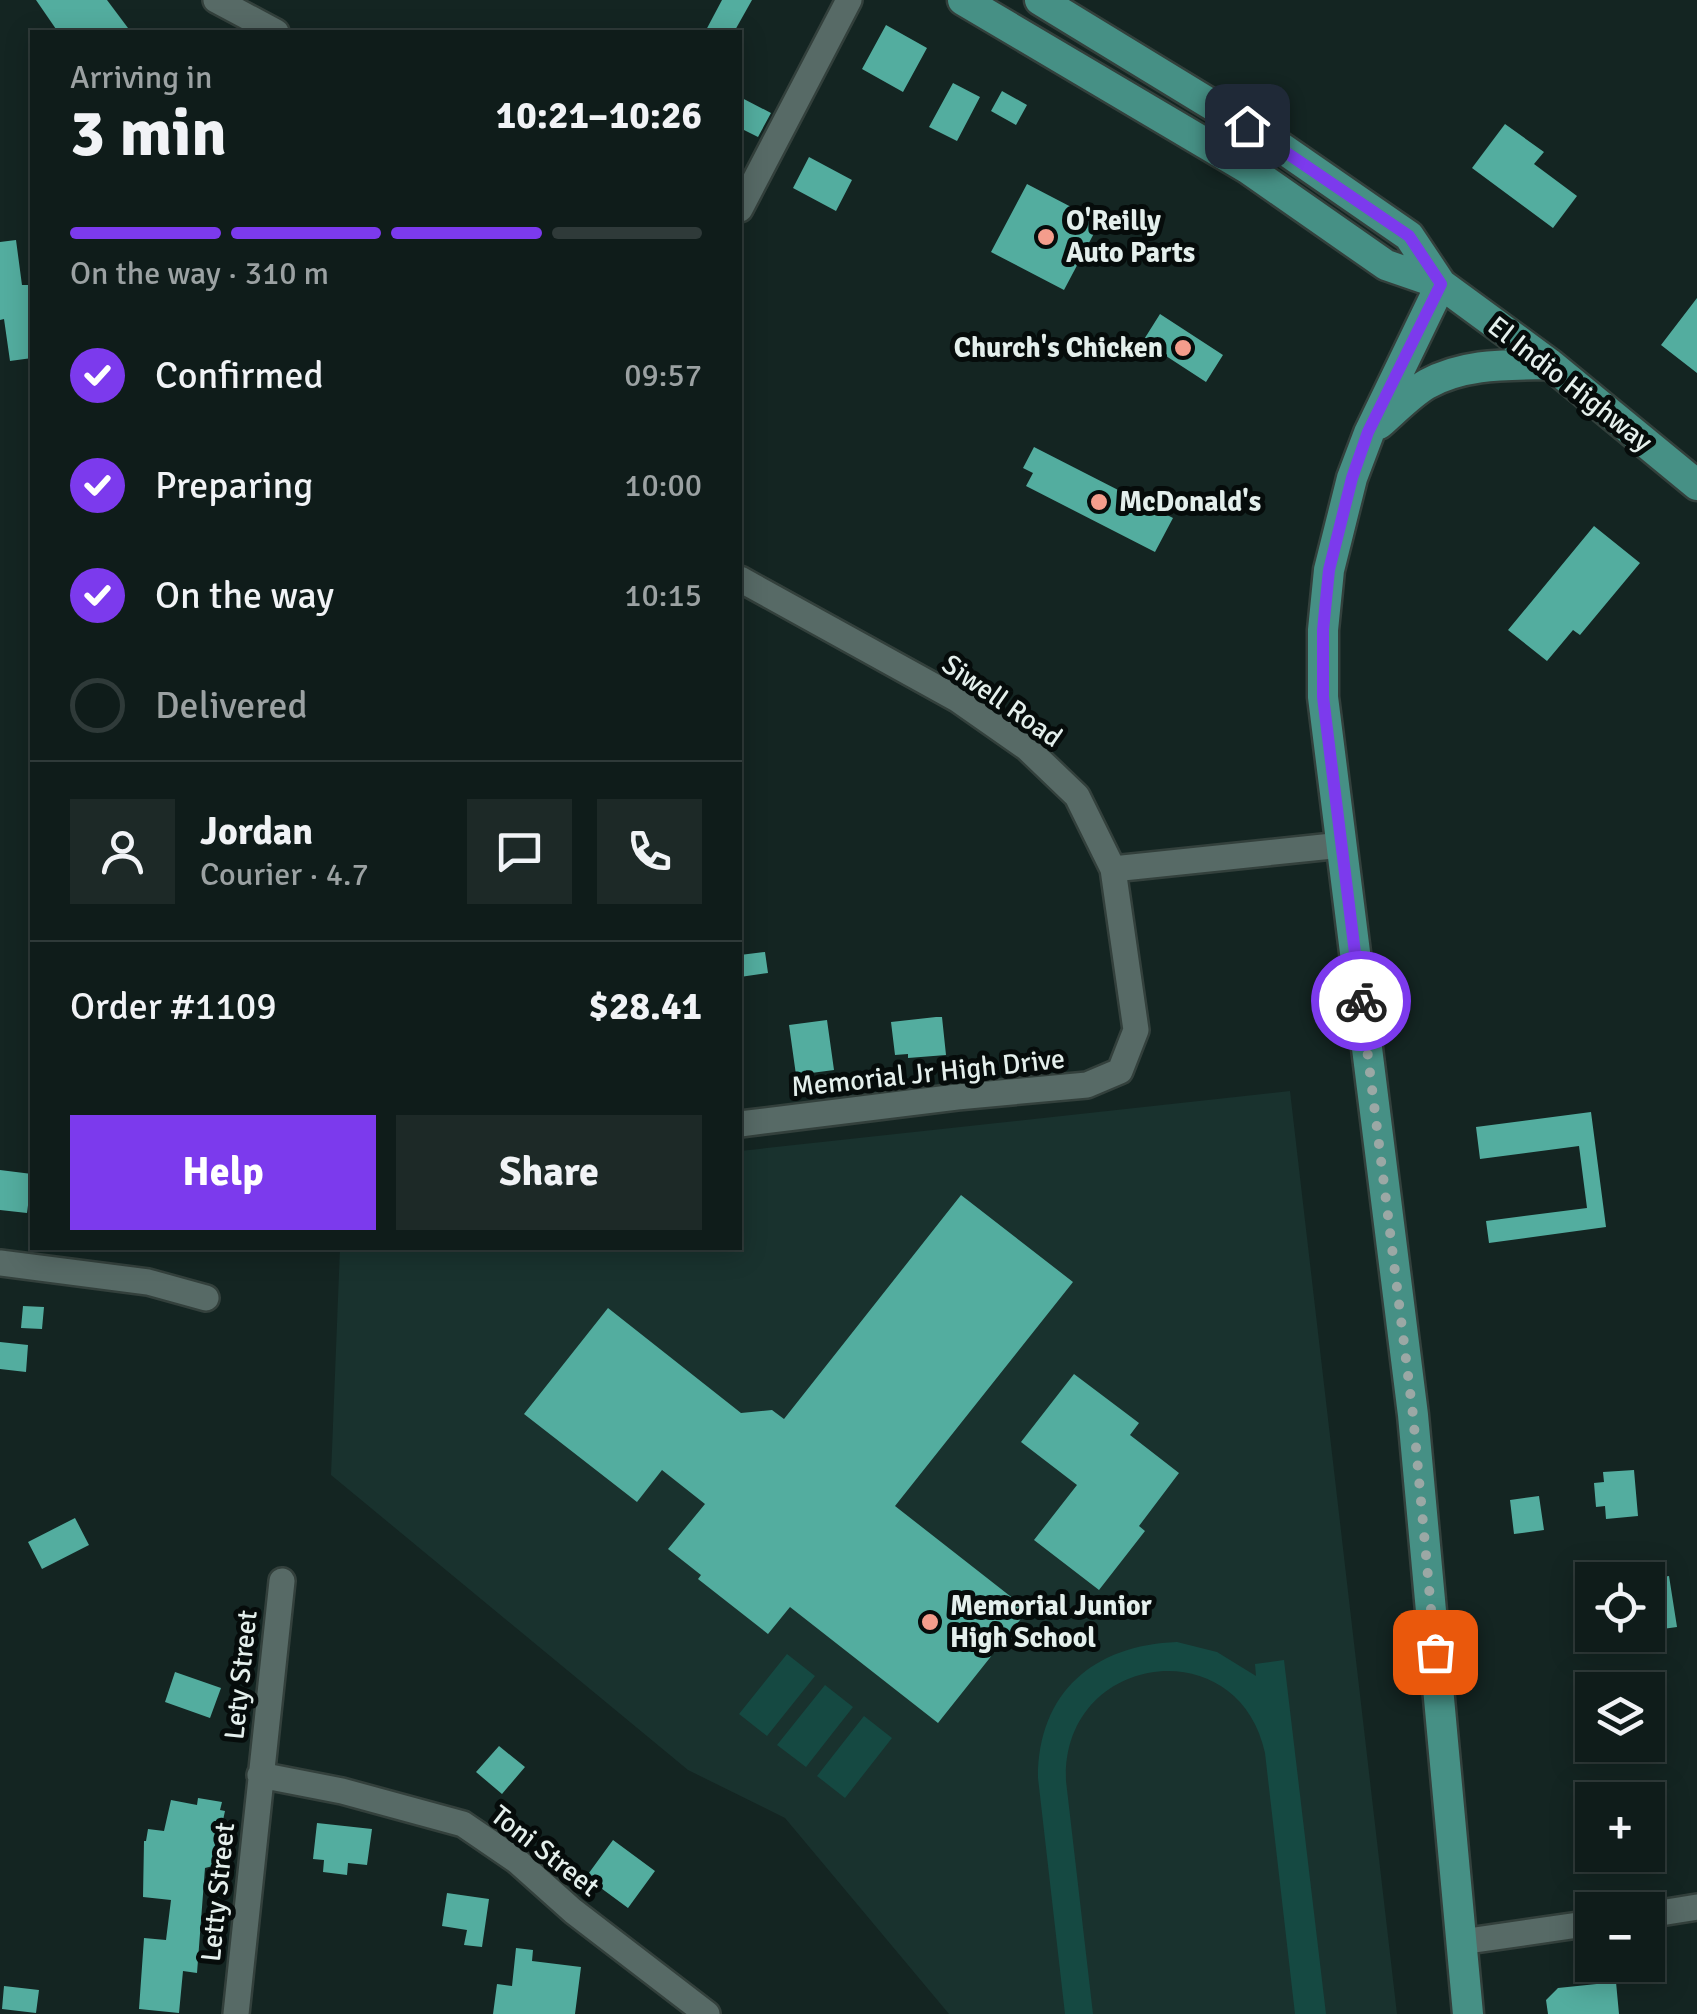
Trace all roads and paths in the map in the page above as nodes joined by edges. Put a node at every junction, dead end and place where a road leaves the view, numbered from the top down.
1 (216, 0) edge
2 (849, 0) edge
3 (964, 0) edge
4 (1040, 0) edge
5 (272, 30) edge
6 (742, 205) edge
7 (1441, 284) junction
8 (1550, 364) junction
9 (1368, 432) junction
10 (1697, 485) edge
11 (742, 580) edge
12 (1342, 845) junction
13 (1113, 869) junction
14 (1120, 1070) joint
15 (742, 1124) edge
16 (0, 1263) edge
17 (206, 1298) dead end
18 (282, 1581) dead end
19 (260, 1775) junction
20 (1697, 1907) edge
21 (1665, 1912) edge
22 (1575, 1925) edge
23 (1461, 1942) junction
24 (236, 2014) edge
25 (707, 2014) edge
26 (1468, 2014) edge

1 - 5 street
2 - 6 street
3 - 7 main road, El Indio Highway
4 - 7 main road, El Indio Highway
7 - 8 main road, El Indio Highway
7 - 9 main road
8 - 9 main road
8 - 10 main road, El Indio Highway
9 - 12 main road
11 - 13 street, Siwell Road
12 - 13 street
12 - 23 main road
13 - 14 street, Siwell Road
14 - 15 street, Memorial Jr High Drive
16 - 17 street
18 - 19 street, Lety Street
19 - 24 street, Letty Street
19 - 25 street, Toni Street
20 - 21 street
22 - 23 street
23 - 26 main road

